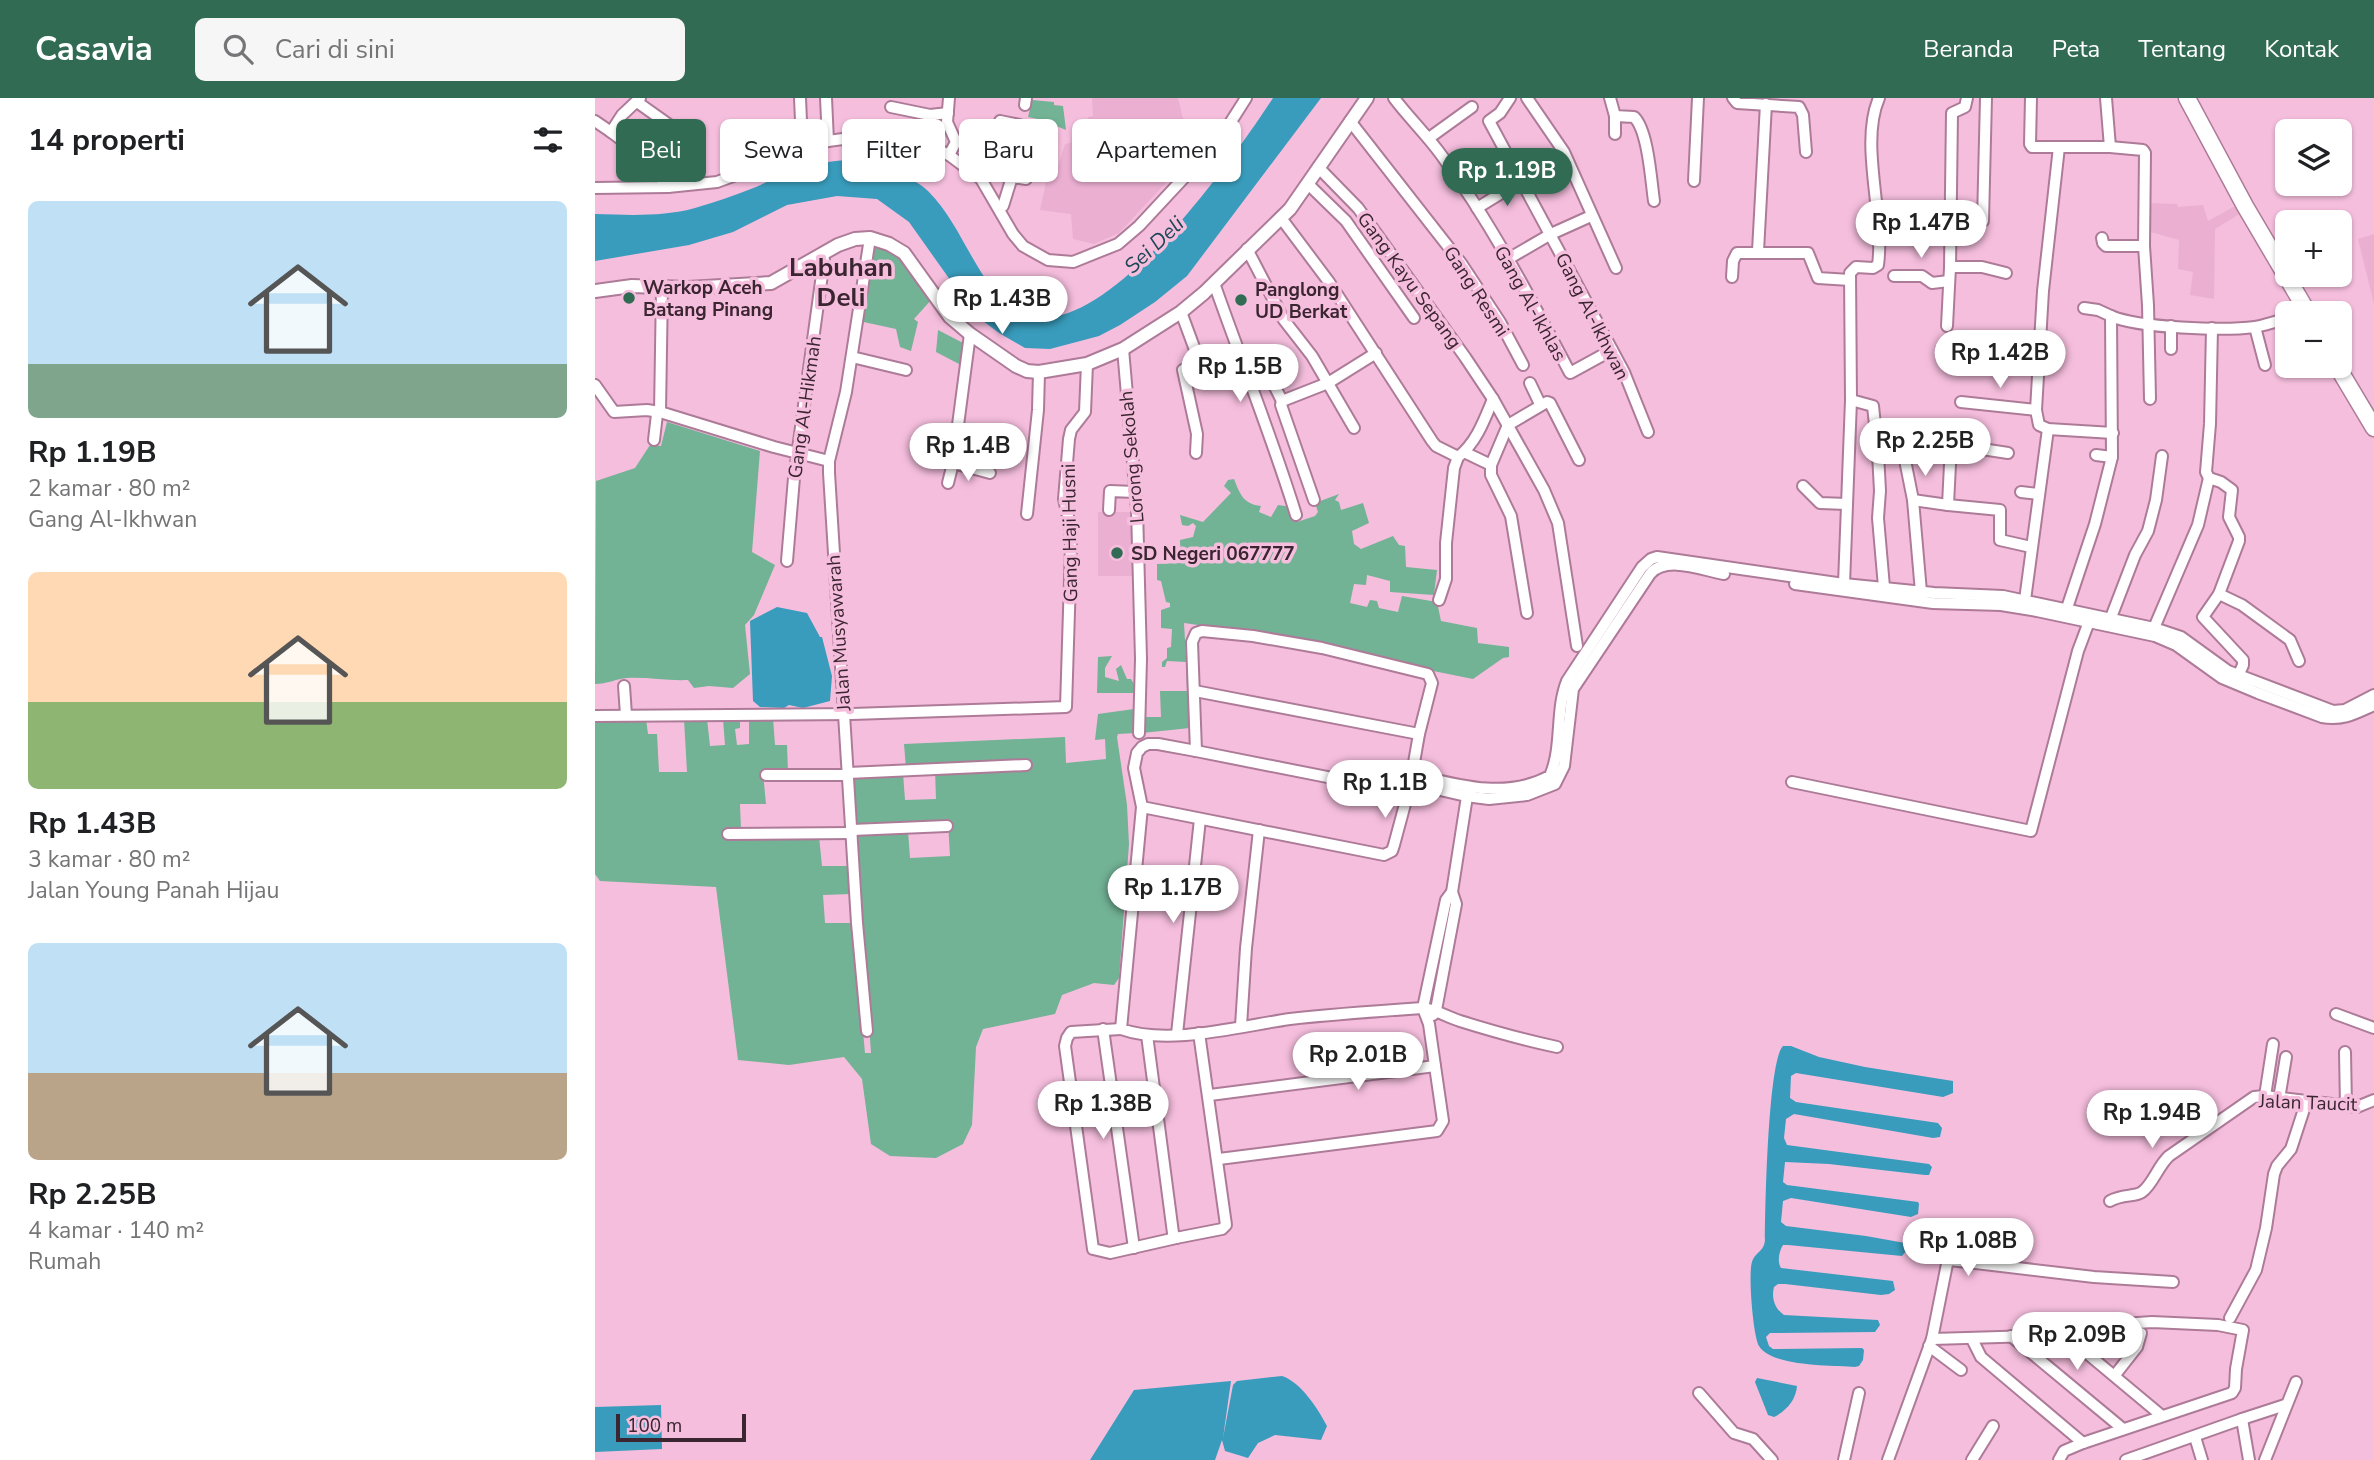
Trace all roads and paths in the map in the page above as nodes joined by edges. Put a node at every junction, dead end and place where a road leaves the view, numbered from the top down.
1 (800, 98) edge
2 (826, 98) edge
3 (949, 98) edge
4 (1246, 98) edge
5 (1367, 98) edge
6 (1394, 98) edge
7 (1510, 98) edge
8 (1527, 98) edge
9 (1610, 98) edge
10 (1698, 98) edge
11 (1733, 98) edge
12 (1879, 98) edge
13 (1967, 98) edge
14 (1986, 98) edge
15 (2031, 98) edge
16 (2106, 98) edge
17 (2187, 98) edge
18 (638, 100) edge
19 (1766, 104) junction
20 (891, 107) dead end
21 (1472, 107) dead end
22 (948, 113) junction
23 (1615, 117) junction
24 (662, 119) edge
25 (801, 119) edge
26 (827, 119) edge
27 (595, 121) edge
28 (1350, 121) junction
29 (611, 132) junction
30 (1615, 134) dead end
31 (1429, 138) junction
32 (828, 141) edge
33 (2059, 147) junction
34 (2110, 147) junction
35 (1806, 152) dead end
36 (949, 155) junction
37 (959, 162) edge
38 (1318, 167) junction
39 (1521, 181) junction
40 (1694, 181) dead end
41 (720, 182) edge
42 (983, 182) edge
43 (1016, 182) edge
44 (1308, 184) junction
45 (668, 187) junction
46 (595, 188) edge
47 (1654, 201) dead end
48 (999, 208) junction
49 (1477, 208) junction
50 (1591, 216) junction
51 (1281, 218) junction
52 (1983, 221) dead end
53 (1551, 234) junction
54 (870, 238) junction
55 (2102, 238) dead end
56 (2144, 246) junction
57 (1247, 249) junction
58 (1758, 251) junction
59 (822, 254) junction
60 (1508, 259) junction
61 (1950, 267) junction
62 (1616, 268) dead end
63 (2006, 273) dead end
64 (1894, 276) dead end
65 (1732, 277) dead end
66 (1850, 280) junction
67 (1949, 281) junction
68 (1214, 283) junction
69 (662, 287) junction
70 (595, 290) edge
71 (2300, 301) edge
72 (2084, 308) dead end
73 (1181, 312) junction
74 (2111, 316) junction
75 (1414, 318) dead end
76 (2275, 321) edge
77 (2148, 322) junction
78 (1947, 326) dead end
79 (2171, 326) junction
80 (2255, 327) junction
81 (2212, 328) junction
82 (970, 334) junction
83 (1123, 349) junction
84 (2171, 349) dead end
85 (1612, 350) junction
86 (1376, 353) junction
87 (852, 356) junction
88 (1087, 364) junction
89 (1523, 365) dead end
90 (2265, 365) dead end
91 (1243, 368) junction
92 (906, 370) dead end
93 (1039, 372) junction
94 (2344, 378) edge
95 (1328, 383) junction
96 (1530, 383) dead end
97 (595, 385) edge
98 (1493, 399) junction
99 (2150, 399) dead end
100 (1851, 400) junction
101 (1282, 401) junction
102 (1961, 402) dead end
103 (1540, 404) junction
104 (2036, 410) junction
105 (660, 412) junction
106 (1508, 425) junction
107 (1354, 428) dead end
108 (2374, 428) edge
109 (2048, 429) junction
110 (1648, 432) dead end
111 (2113, 433) junction
112 (655, 440) dead end
113 (1957, 445) junction
114 (1903, 450) junction
115 (798, 452) junction
116 (1196, 453) dead end
117 (1878, 453) junction
118 (2008, 453) dead end
119 (1462, 455) junction
120 (2096, 455) dead end
121 (2162, 456) dead end
122 (2112, 457) junction
123 (1579, 460) dead end
124 (829, 461) junction
125 (953, 463) junction
126 (1492, 465) junction
127 (990, 473) dead end
128 (2209, 478) junction
129 (948, 483) dead end
130 (1803, 486) dead end
131 (1135, 492) junction
132 (2021, 492) dead end
133 (2039, 494) junction
134 (1314, 500) dead end
135 (1913, 500) junction
136 (1847, 504) junction
137 (1948, 505) junction
138 (1109, 510) dead end
139 (1027, 514) dead end
140 (1296, 515) dead end
141 (2031, 547) junction
142 (787, 561) dead end
143 (1800, 582) junction
144 (1843, 584) junction
145 (1884, 587) junction
146 (1921, 592) junction
147 (2219, 594) junction
148 (1934, 598) junction
149 (1439, 600) dead end
150 (2025, 600) junction
151 (2067, 608) junction
152 (1527, 613) dead end
153 (2090, 619) junction
154 (2109, 620) junction
155 (2154, 628) junction
156 (1577, 646) dead end
157 (2299, 661) dead end
158 (2229, 675) junction
159 (624, 686) dead end
160 (1195, 691) junction
161 (2374, 695) edge
162 (2374, 705) edge
163 (844, 713) junction
164 (626, 715) junction
165 (2341, 715) junction
166 (595, 716) edge
167 (1139, 733) dead end
168 (1419, 734) junction
169 (1196, 751) junction
170 (1026, 765) dead end
171 (848, 774) junction
172 (766, 775) dead end
173 (1791, 782) dead end
174 (1410, 783) junction
175 (1467, 792) junction
176 (1142, 807) junction
177 (1200, 819) junction
178 (947, 826) dead end
179 (1259, 831) junction
180 (852, 832) junction
181 (728, 834) dead end
182 (1452, 892) junction
183 (1428, 986) junction
184 (1440, 988) junction
185 (1423, 1008) junction
186 (1436, 1010) junction
187 (2336, 1013) dead end
188 (1429, 1024) junction
189 (1241, 1026) junction
190 (2374, 1028) edge
191 (1103, 1029) junction
192 (1121, 1029) junction
193 (867, 1031) dead end
194 (1199, 1033) junction
195 (1177, 1034) junction
196 (1147, 1035) junction
197 (2273, 1044) dead end
198 (1557, 1047) dead end
199 (2345, 1052) dead end
200 (2286, 1056) dead end
201 (1435, 1066) junction
202 (1210, 1095) junction
203 (2265, 1096) junction
204 (2279, 1099) junction
205 (2374, 1100) edge
206 (2306, 1102) junction
207 (2346, 1106) junction
208 (1219, 1159) junction
209 (2110, 1201) dead end
210 (1176, 1238) junction
211 (1134, 1248) junction
212 (2173, 1282) dead end
213 (2230, 1318) dead end
214 (2141, 1332) dead end
215 (2061, 1334) junction
216 (2011, 1336) junction
217 (1972, 1339) junction
218 (1930, 1342) junction
219 (1961, 1370) dead end
220 (2115, 1375) junction
221 (2297, 1382) dead end
222 (1699, 1393) dead end
223 (1859, 1393) dead end
224 (2285, 1405) junction
225 (2162, 1416) junction
226 (2242, 1419) junction
227 (1993, 1426) dead end
228 (2123, 1429) junction
229 (2195, 1437) junction
230 (2083, 1443) junction
231 (1772, 1460) edge
232 (1844, 1460) edge
233 (1888, 1460) edge
234 (1972, 1460) edge
235 (2059, 1460) edge
236 (2126, 1460) edge
237 (2202, 1460) edge
238 (2249, 1460) edge
239 (2265, 1460) edge

1 - 25 street
2 - 26 street
3 - 22 street
4 - 48 street
5 - 28 street
6 - 31 street, Gang Al-Ikhlas
7 - 39 street, Gang Al-Ikhwan
8 - 50 street
9 - 23 street
10 - 40 street
11 - 19 street
12 - 66 street
13 - 61 street
14 - 52 street
15 - 33 street
16 - 34 street
17 - 71 main road
18 - 24 street
18 - 29 street
19 - 35 street
19 - 58 street
20 - 22 street
21 - 31 street
22 - 36 street
23 - 30 street
23 - 47 street
27 - 29 street
28 - 38 street
28 - 89 street, Gang Resmi
29 - 45 street
31 - 49 street, Gang Al-Ikhlas
32 - 36 street
33 - 34 street
33 - 104 street
34 - 56 street
36 - 37 street
38 - 44 street
38 - 98 street, Gang Kayu Sepang
39 - 49 street
39 - 53 street, Gang Al-Ikhwan
41 - 45 street
42 - 48 street
43 - 48 street
44 - 51 street
44 - 75 street
45 - 46 street
49 - 60 street, Gang Al-Ikhlas
50 - 53 street
50 - 62 street
51 - 57 street
51 - 86 street
53 - 60 street
53 - 85 street, Gang Al-Ikhwan
54 - 59 street
54 - 82 street
54 - 87 street, Jalan Musyawarah
55 - 56 street
56 - 77 street
57 - 68 street
57 - 95 street
58 - 65 street
58 - 66 street
59 - 69 street
59 - 115 street, Gang Al-Hikmah
60 - 85 street, Gang Al-Ikhlas
61 - 63 street
61 - 67 street
64 - 67 street
66 - 100 street
67 - 78 street
68 - 73 street
68 - 91 street
69 - 70 street
69 - 105 street
72 - 74 street
73 - 83 street
73 - 116 street
74 - 77 street
74 - 111 street
76 - 80 street
77 - 79 street
77 - 99 street
79 - 81 street
79 - 84 street
80 - 81 street
80 - 90 street
81 - 128 street
82 - 93 street
82 - 125 street
83 - 88 street
83 - 131 street, Lorong Sekolah
85 - 110 street, Gang Al-Ikhwan
86 - 95 street
86 - 119 street
87 - 92 street
87 - 124 street, Jalan Musyawarah
88 - 93 street
88 - 163 street, Gang Haji Husni
91 - 101 street
91 - 140 street
93 - 139 street
94 - 108 main road
95 - 101 street
95 - 107 street
96 - 103 street
97 - 105 street
98 - 106 street, Gang Kayu Sepang
98 - 119 street
100 - 117 street
100 - 136 street
101 - 134 street
102 - 104 street
103 - 106 street
103 - 123 street
104 - 109 street
105 - 112 street
105 - 115 street
106 - 126 street
106 - 156 street, Gang Kayu Sepang
109 - 111 street
109 - 133 street
111 - 122 street
113 - 114 street
113 - 118 street
113 - 137 street
114 - 117 street
114 - 135 street
115 - 124 street
115 - 142 street, Gang Al-Hikmah
117 - 145 street
119 - 126 street
119 - 149 street
120 - 122 street
121 - 154 street
122 - 151 street
124 - 163 street, Jalan Musyawarah
125 - 127 street
125 - 129 street
126 - 152 street
128 - 147 street
128 - 155 street
130 - 136 street
131 - 138 street
131 - 167 street, Lorong Sekolah
132 - 133 street
133 - 141 street
135 - 137 street
135 - 146 street
136 - 144 street
137 - 141 street
141 - 150 street
143 - 144 street
143 - 148 street
143 - 175 street
144 - 145 street
145 - 146 street
146 - 148 street
147 - 157 street
147 - 158 street
148 - 150 street
148 - 153 street
150 - 151 street
151 - 153 street
153 - 154 street
153 - 158 street
153 - 173 street
154 - 155 street
155 - 158 street
158 - 165 street
159 - 164 street
160 - 168 street
160 - 168 street
160 - 169 street
161 - 165 street
162 - 165 street
163 - 164 street
163 - 171 street, Jalan Musyawarah
164 - 166 street
168 - 174 street
169 - 174 street
169 - 176 street
170 - 171 street
171 - 172 street
171 - 180 street, Jalan Musyawarah
174 - 175 street
174 - 179 street
175 - 182 street
176 - 177 street
176 - 192 street
177 - 179 street
177 - 195 street
178 - 180 street
179 - 189 street
180 - 181 street
180 - 193 street, Jalan Musyawarah
182 - 183 street
182 - 184 street
183 - 184 street
183 - 185 street
184 - 186 street
185 - 186 street
185 - 188 street
185 - 189 street
186 - 188 street
186 - 198 street
187 - 190 street
188 - 201 street
189 - 194 street
191 - 192 street
191 - 211 street
191 - 211 street
192 - 196 street
194 - 195 street
194 - 202 street
195 - 196 street
196 - 210 street
197 - 203 street
199 - 207 street
200 - 204 street
201 - 202 street
201 - 208 street
202 - 208 street
203 - 204 street, Jalan Taucit
203 - 209 street, Jalan Taucit
204 - 206 street, Jalan Taucit
205 - 207 street, Jalan Taucit
206 - 207 street, Jalan Taucit
206 - 213 street
208 - 210 street
210 - 211 street
212 - 218 street
214 - 220 street
215 - 216 street
215 - 220 street
215 - 225 street
216 - 217 street
216 - 228 street
217 - 218 street
217 - 230 street
218 - 219 street
218 - 233 street
220 - 225 street
221 - 224 street
222 - 231 street
223 - 232 street
224 - 226 street
224 - 239 street
225 - 228 street
226 - 229 street
226 - 238 street
227 - 234 street
228 - 230 street
229 - 236 street
229 - 237 street
230 - 235 street

